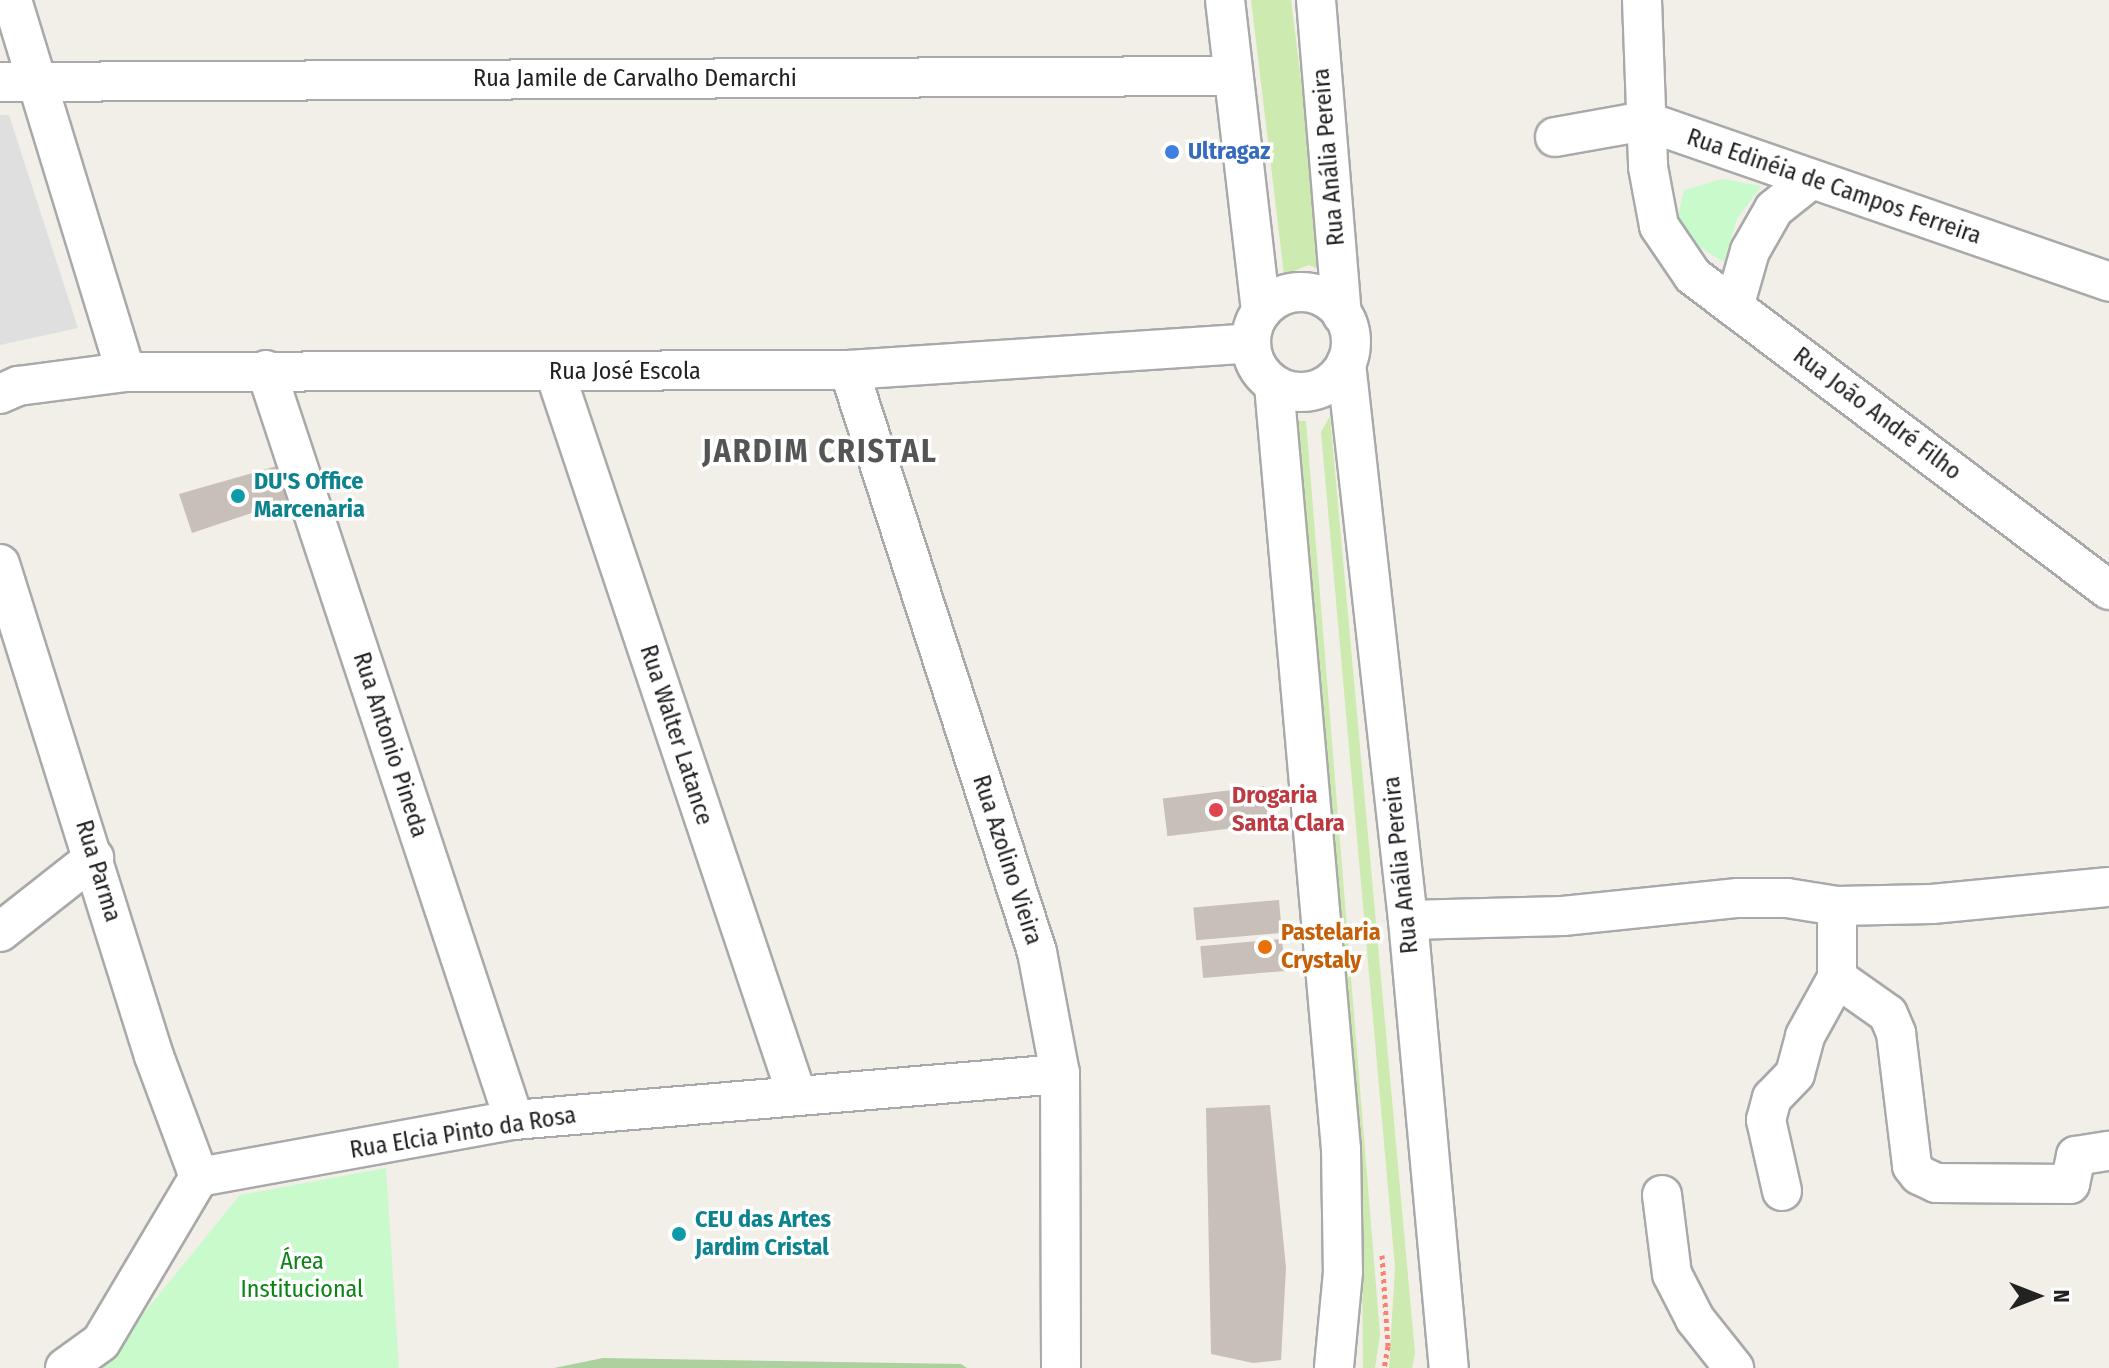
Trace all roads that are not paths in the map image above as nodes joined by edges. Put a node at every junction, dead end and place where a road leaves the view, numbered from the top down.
1 (12, 0) edge
2 (1225, 0) edge
3 (1316, 0) edge
4 (1642, 0) edge
5 (1231, 76) junction
6 (0, 82) edge
7 (39, 83) junction
8 (1645, 121) junction
9 (1555, 137) dead end
10 (1809, 181) junction
11 (2109, 282) edge
12 (1734, 307) junction
13 (1342, 315) junction
14 (1256, 328) junction
15 (1346, 363) junction
16 (266, 370) junction
17 (849, 370) junction
18 (126, 372) junction
19 (555, 373) junction
20 (1274, 385) junction
21 (0, 394) edge
22 (0, 564) edge
23 (2109, 590) edge
24 (94, 858) junction
25 (2109, 887) edge
26 (1837, 906) junction
27 (1408, 920) junction
28 (0, 932) edge
29 (1837, 978) junction
30 (1060, 1074) junction
31 (797, 1096) junction
32 (514, 1120) junction
33 (2109, 1151) edge
34 (199, 1177) junction
35 (1782, 1191) dead end
36 (1662, 1195) dead end
37 (65, 1368) edge
38 (1061, 1368) edge
39 (1334, 1368) edge
40 (1449, 1368) edge
41 (1734, 1368) edge

1 - 7 street
2 - 5 street
3 - 13 street, Rua Anália Pereira
4 - 8 street
5 - 7 street, Rua Jamile de Carvalho Demarchi
5 - 14 street
6 - 7 street, Rua Jamile de Carvalho Demarchi
7 - 18 street
8 - 9 street
8 - 10 street, Rua Edinéia de Campos Ferreira
8 - 12 street, Rua João André Filho
10 - 11 street, Rua Edinéia de Campos Ferreira
10 - 12 street
12 - 23 street, Rua João André Filho
13 - 14 street
13 - 15 street
14 - 17 street, Rua José Escola
14 - 20 street
15 - 20 street
15 - 27 street, Rua Anália Pereira
16 - 18 street, Rua José Escola
16 - 19 street, Rua José Escola
16 - 32 street, Rua Antonio Pineda
17 - 19 street, Rua José Escola
17 - 30 street, Rua Azolino Vieira
18 - 21 street, Rua José Escola
19 - 31 street, Rua Walter Latance
20 - 39 street
22 - 24 street, Rua Parma
24 - 28 street
24 - 34 street, Rua Parma
25 - 26 street
26 - 27 street
26 - 29 street
27 - 40 street, Rua Anália Pereira
29 - 33 street
29 - 35 street
30 - 31 street, Rua Elcia Pinto da Rosa
30 - 38 street, Rua Azolino Vieira
31 - 32 street, Rua Elcia Pinto da Rosa
32 - 34 street, Rua Elcia Pinto da Rosa
34 - 37 street
36 - 41 street

